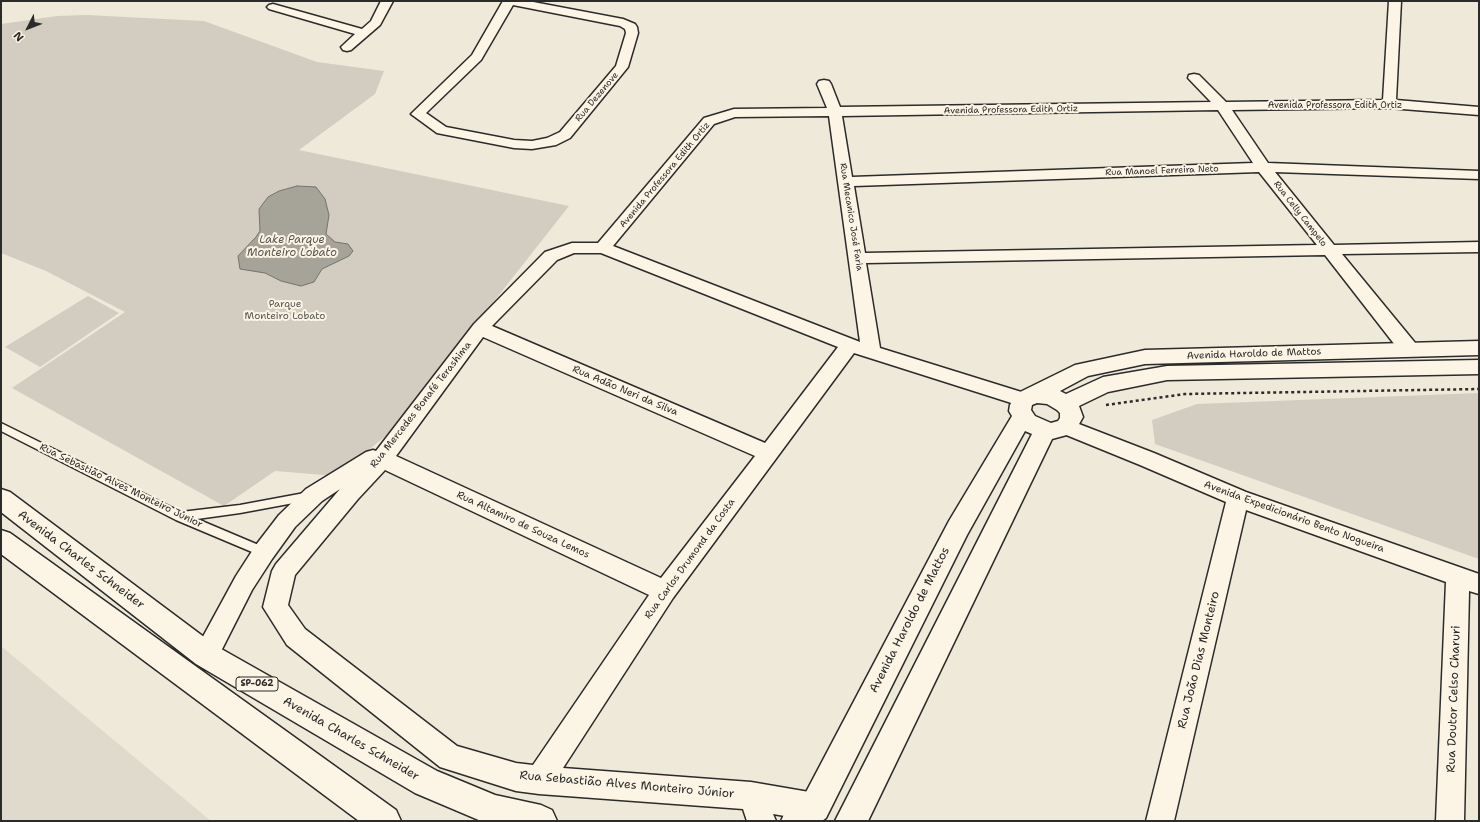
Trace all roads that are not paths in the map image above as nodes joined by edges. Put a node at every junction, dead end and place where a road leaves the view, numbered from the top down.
1 (283, 1) edge
2 (387, 1) edge
3 (510, 1) edge
4 (1395, 1) edge
5 (364, 33) junction
6 (347, 47) dead end
7 (1194, 78) dead end
8 (824, 84) dead end
9 (1388, 104) junction
10 (1224, 107) junction
11 (1479, 111) edge
12 (835, 112) junction
13 (1263, 167) junction
14 (1479, 175) edge
15 (845, 182) junction
16 (1479, 247) edge
17 (603, 248) junction
18 (1328, 249) junction
19 (858, 258) junction
20 (480, 328) junction
21 (861, 348) junction
22 (1479, 348) edge
23 (1409, 349) junction
24 (1479, 367) edge
25 (1027, 404) junction
26 (1061, 418) junction
27 (1, 427) edge
28 (388, 452) junction
29 (769, 453) junction
30 (314, 495) junction
31 (1238, 498) junction
32 (1, 499) edge
33 (180, 517) junction
34 (1, 540) edge
35 (264, 552) junction
36 (1468, 581) edge
37 (664, 591) junction
38 (275, 607) joint
39 (206, 655) junction
40 (539, 780) junction
41 (751, 796) junction
42 (806, 814) edge
43 (385, 821) edge
44 (541, 821) edge
45 (762, 821) edge
46 (851, 821) edge
47 (1160, 821) edge
48 (1450, 821) edge

1 - 5 street
2 - 5 street
3 - 3 street, Rua Dezenove
4 - 9 street
5 - 6 street
7 - 10 street, Rua Celly Campelo
8 - 12 street, Rua Mecanico José Faria
9 - 10 street, Avenida Professora Edith Ortiz
9 - 11 street, Avenida Professora Edith Ortiz
10 - 12 street, Avenida Professora Edith Ortiz
10 - 13 street, Rua Celly Campelo
12 - 15 street, Rua Mecanico José Faria
12 - 17 street, Avenida Professora Edith Ortiz
13 - 14 street, Rua Manoel Ferreira Neto
13 - 15 street, Rua Manoel Ferreira Neto
13 - 18 street, Rua Celly Campelo
15 - 19 street, Rua Mecanico José Faria
16 - 18 street
17 - 20 street, Rua Mercedes Bonafé Terashima
17 - 21 street
18 - 19 street
18 - 23 street, Rua Celly Campelo
19 - 21 street, Rua Mecanico José Faria
20 - 28 street, Rua Mercedes Bonafé Terashima
20 - 29 street, Rua Adão Neri da Silva
21 - 25 street
21 - 29 street, Rua Carlos Drumond da Costa
22 - 23 street, Avenida Haroldo de Mattos
23 - 25 street, Avenida Haroldo de Mattos
24 - 26 street, Avenida Haroldo de Mattos
25 - 26 street
25 - 26 street
25 - 42 street, Avenida Haroldo de Mattos
26 - 31 street, Avenida Expedicionário Bento Nogueira
26 - 46 street
27 - 33 lane, Rua Sebastião Alves Monteiro Júnior
28 - 30 street
28 - 37 street, Rua Altamiro de Souza Lemos
28 - 38 street, Rua Mercedes Bonafé Terashima
29 - 37 street, Rua Carlos Drumond da Costa
30 - 33 lane
30 - 35 street
31 - 36 street, Avenida Expedicionário Bento Nogueira
31 - 47 street, Rua João Dias Monteiro
32 - 39 street, Avenida Charles Schneider / SP-062
33 - 35 lane, Rua Sebastião Alves Monteiro Júnior
34 - 43 street
35 - 39 street
36 - 48 street, Rua Doutor Celso Charuri
37 - 40 street, Rua Carlos Drumond da Costa
38 - 40 street, Rua Sebastião Alves Monteiro Júnior
39 - 44 street, Avenida Charles Schneider / SP-062
40 - 41 street, Rua Sebastião Alves Monteiro Júnior
41 - 42 street, Rua Sebastião Alves Monteiro Júnior
41 - 45 street

